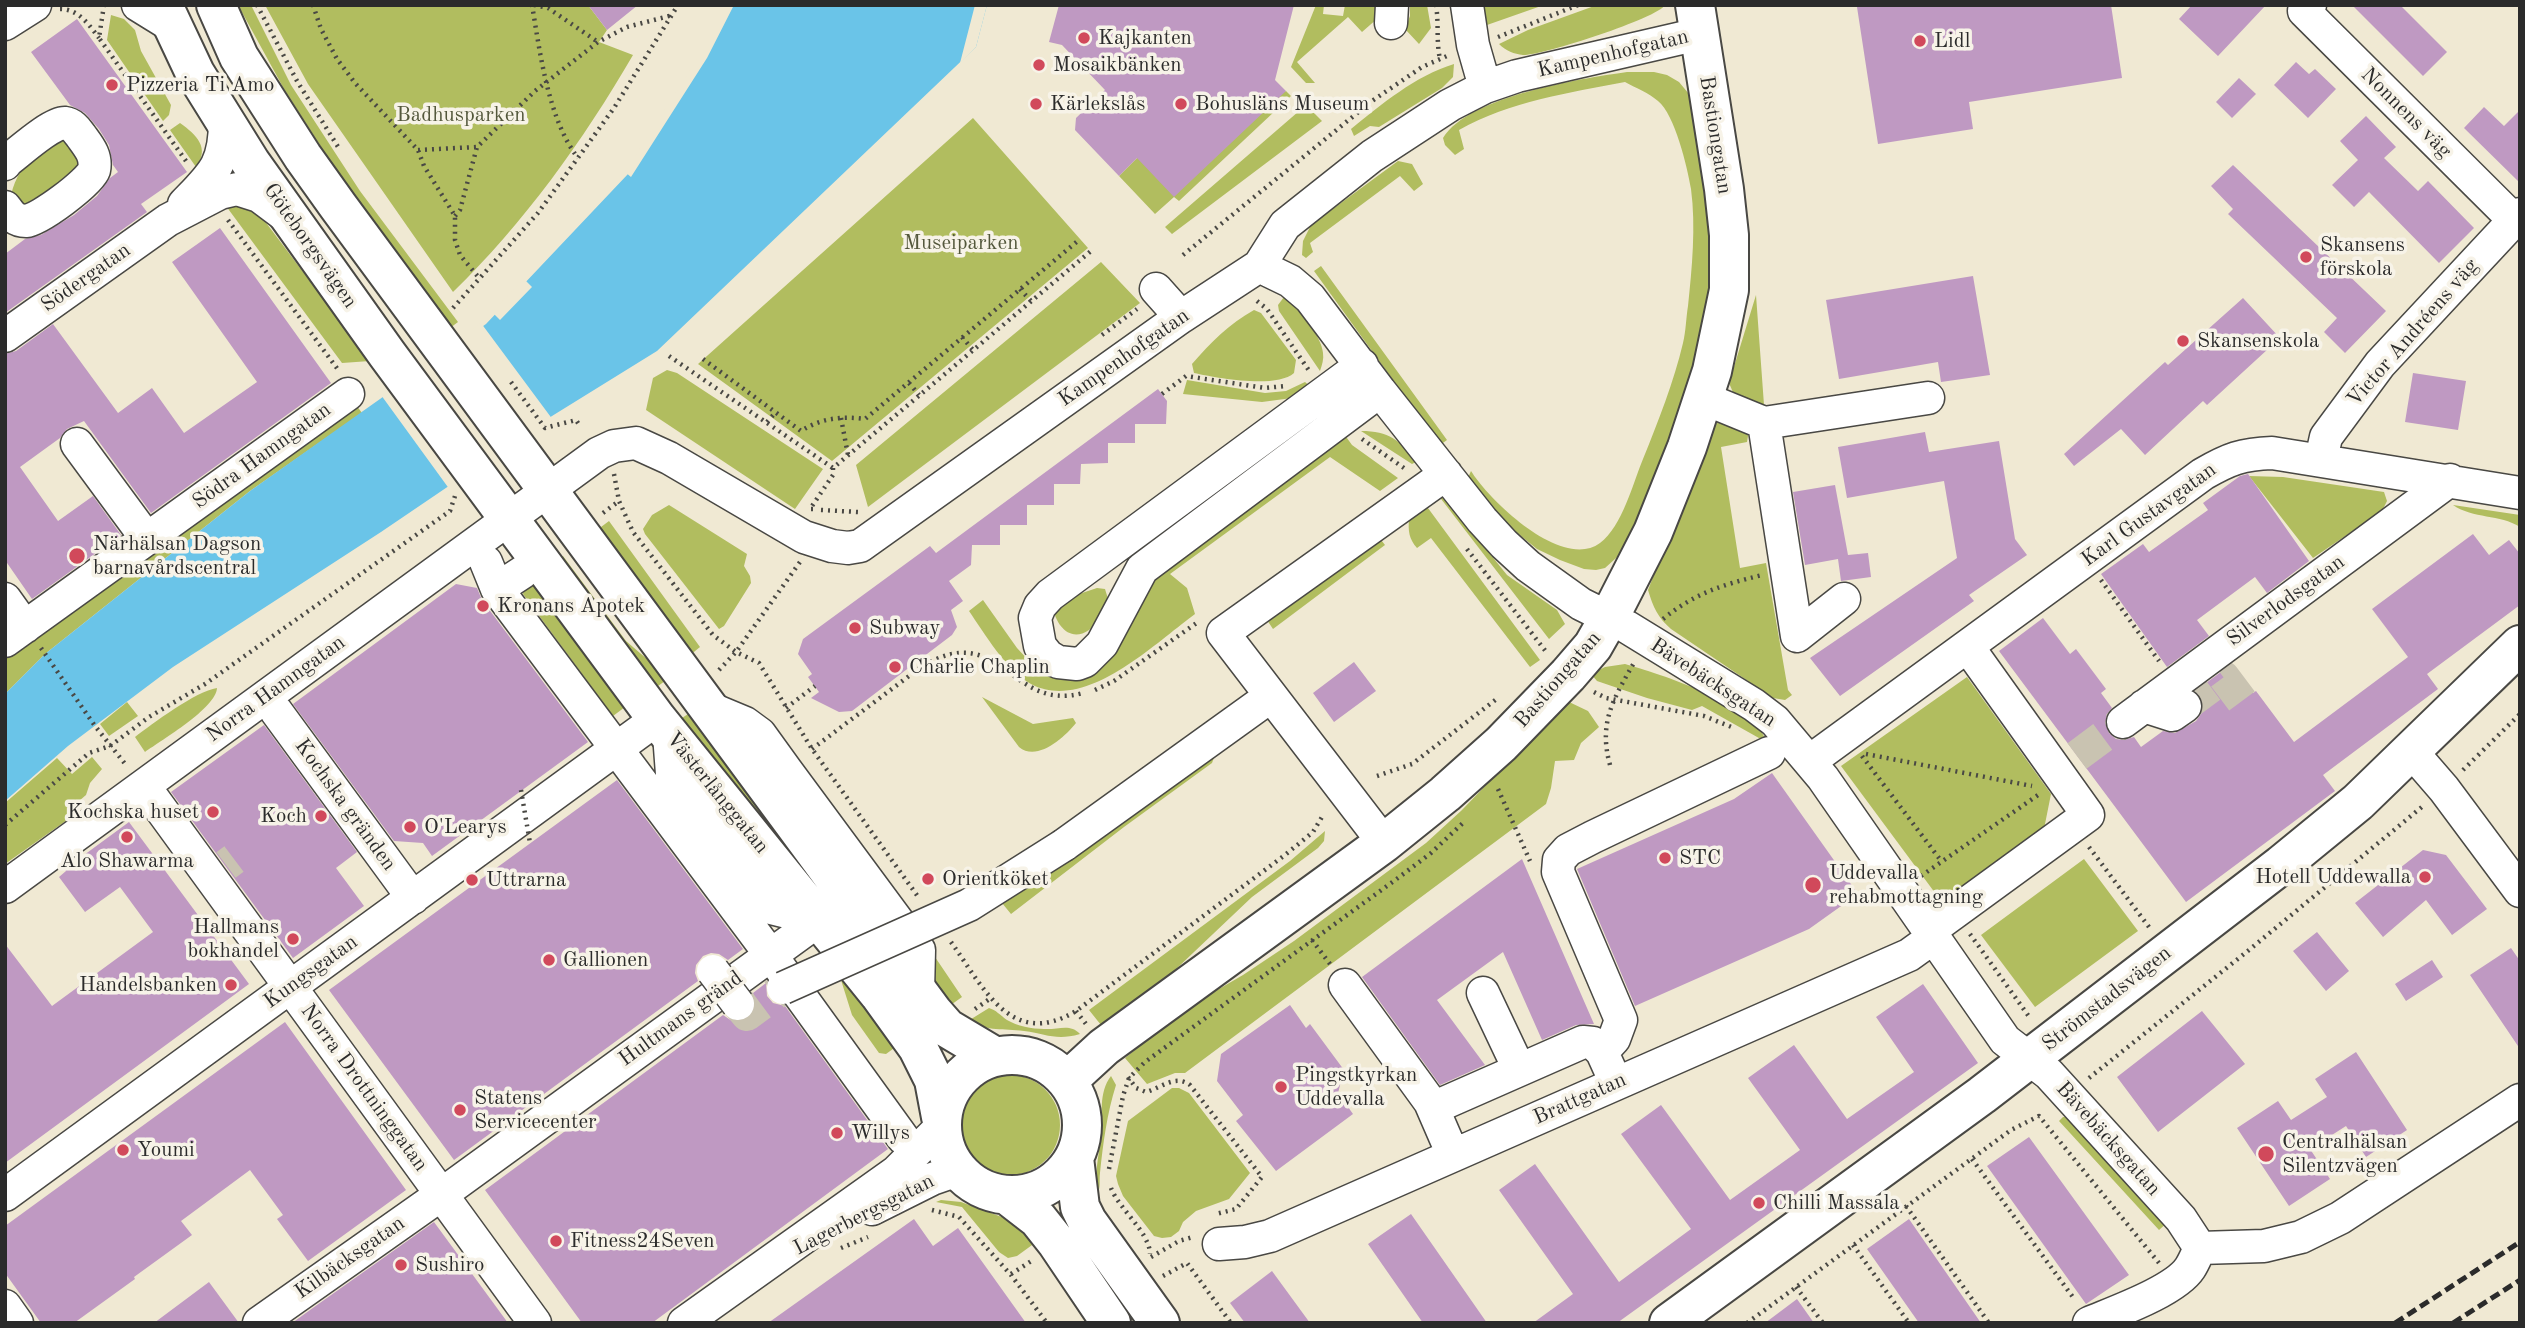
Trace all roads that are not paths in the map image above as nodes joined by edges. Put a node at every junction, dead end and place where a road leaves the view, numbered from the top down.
1 (138, 5) edge
2 (216, 5) edge
3 (1467, 5) edge
4 (2309, 5) edge
5 (46, 7) edge
6 (167, 16) edge
7 (1697, 20) edge
8 (5, 24) edge
9 (1485, 87) junction
10 (225, 121) junction
11 (6, 161) edge
12 (207, 191) junction
13 (5, 207) edge
14 (2517, 217) edge
15 (289, 219) junction
16 (1259, 266) junction
17 (1156, 289) dead end
18 (1181, 317) junction
19 (5, 336) edge
20 (1362, 365) junction
21 (344, 384) road end
22 (1380, 391) junction
23 (1703, 398) junction
24 (1928, 398) dead end
25 (1764, 423) junction
26 (77, 444) dead end
27 (2321, 460) junction
28 (2450, 480) junction
29 (467, 482) joint
30 (1435, 482) junction
31 (547, 490) junction
32 (2520, 493) edge
33 (508, 520) junction
34 (147, 539) junction
35 (523, 572) dead end
36 (5, 598) edge
37 (1843, 599) dead end
38 (1609, 618) junction
39 (15, 634) edge
40 (2520, 645) edge
41 (1969, 647) junction
42 (2520, 671) edge
43 (1271, 696) junction
44 (2185, 706) tunnel mouth
45 (276, 711) dead end
46 (656, 732) junction
47 (617, 749) junction
48 (1769, 753) road end
49 (1810, 761) junction
50 (2426, 769) junction
51 (136, 777) junction
52 (1384, 843) junction
53 (5, 887) edge
54 (2520, 891) edge
55 (414, 898) junction
56 (819, 920) junction
57 (1939, 927) junction
58 (770, 954) junction
59 (713, 971) dead end
60 (1345, 985) dead end
61 (290, 988) junction
62 (783, 988) tunnel mouth
63 (1483, 993) dead end
64 (738, 1004) dead end
65 (1602, 1052) junction
66 (994, 1056) junction
67 (2039, 1066) junction
68 (1519, 1069) junction
69 (1067, 1081) junction
70 (1616, 1083) junction
71 (2520, 1100) edge
72 (1433, 1108) junction
73 (941, 1122) junction
74 (903, 1138) dead end
75 (1453, 1155) junction
76 (1073, 1158) junction
77 (958, 1170) junction
78 (442, 1194) junction
79 (5, 1195) edge
80 (1007, 1195) junction
81 (1210, 1229) road end
82 (2200, 1248) junction
83 (772, 1261) junction
84 (5, 1306) edge
85 (2083, 1312) edge
86 (18, 1323) edge
87 (259, 1323) edge
88 (535, 1323) edge
89 (684, 1323) edge
90 (1111, 1323) edge
91 (1160, 1323) edge
92 (1669, 1323) edge
93 (1700, 1323) edge

1 - 6 street
2 - 31 main road, Västerlånggatan
3 - 9 street
4 - 14 street, Nonnens väg
5 - 8 street
6 - 10 main road, Göteborgsvägen
7 - 9 street, Kampenhofgatan
7 - 23 main road, Bastiongatan
9 - 16 street, Kampenhofgatan
10 - 12 street, Södergatan
10 - 15 main road, Göteborgsvägen
11 - 13 street
12 - 15 street, Södergatan
12 - 19 street, Södergatan
14 - 27 street, Victor Andréens väg
15 - 29 main road, Göteborgsvägen
16 - 18 street, Kampenhofgatan
16 - 20 street, Bävebäcksgatan
17 - 18 street
18 - 31 street, Kampenhofgatan
20 - 22 street, Bävebäcksgatan
20 - 22 street
21 - 34 street, Södra Hamngatan
22 - 30 street, Bävebäcksgatan
23 - 25 street
23 - 38 main road, Bastiongatan
24 - 25 street
25 - 37 street
26 - 34 street
27 - 28 street, Karl Gustavgatan
27 - 41 street, Karl Gustavgatan
28 - 32 street, Karl Gustavgatan
28 - 44 street, Silverlodsgatan
29 - 33 main road, Västerlånggatan
30 - 38 street, Bävebäcksgatan
30 - 43 street
31 - 33 street, Norra Hamngatan
31 - 66 main road, Västerlånggatan
33 - 46 main road, Västerlånggatan
33 - 51 street, Norra Hamngatan
34 - 39 street, Södra Hamngatan
35 - 47 street
36 - 39 street
38 - 49 street, Bävebäcksgatan
38 - 52 main road, Bastiongatan
40 - 50 main road, Strömstadsvägen
41 - 49 street, Karl Gustavgatan
41 - 57 street
42 - 50 main road, Strömstadsvägen
43 - 52 street
43 - 62 street, bridge
45 - 55 street, Kochska gränden
46 - 47 street, Kungsgatan
46 - 56 main road, Västerlånggatan
47 - 55 street, Kungsgatan
47 - 58 street
48 - 65 street
49 - 57 street, Bävebäcksgatan
50 - 54 street
50 - 67 main road, Strömstadsvägen
51 - 53 street, Norra Hamngatan
51 - 61 street, Norra Drottninggatan
52 - 69 main road, Bastiongatan
55 - 61 street, Kungsgatan
56 - 58 street, Hultmans gränd
56 - 73 main road, Västerlånggatan
57 - 67 street, Bävebäcksgatan
57 - 70 street, Brattgatan
58 - 74 street
58 - 78 street, Hultmans gränd
59 - 64 street, bridge
60 - 72 street
61 - 78 street, Norra Drottninggatan
61 - 79 street, Kungsgatan
63 - 68 street
65 - 68 street
65 - 70 street
66 - 69 main road, Västerlånggatan
66 - 73 main road
67 - 82 street, Bävebäcksgatan
67 - 92 main road, Strömstadsvägen
67 - 93 main road, Strömstadsvägen
68 - 72 street
69 - 76 main road, Västerlånggatan
70 - 75 street, Brattgatan
71 - 82 street
72 - 75 street
73 - 77 main road, Västerlånggatan
73 - 83 street, Lagerbergsgatan
75 - 81 street, Brattgatan
76 - 80 main road, Västerlånggatan
76 - 91 main road, Västerlånggatan
77 - 80 main road
77 - 83 street, Lagerbergsgatan
78 - 87 street, Kilbäcksgatan
78 - 88 street, Norra Drottninggatan
80 - 90 main road
82 - 85 street
83 - 89 street, Lagerbergsgatan
84 - 86 street

